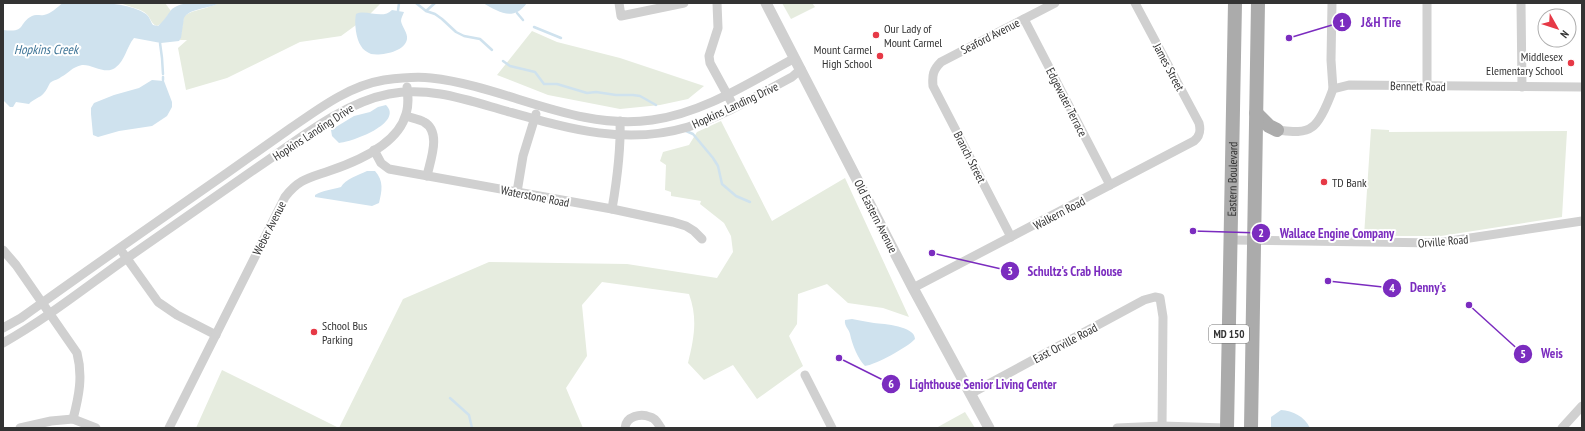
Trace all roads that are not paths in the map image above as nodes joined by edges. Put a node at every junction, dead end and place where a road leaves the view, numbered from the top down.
1 (619, 3) edge
2 (684, 3) edge
3 (717, 3) edge
4 (766, 3) edge
5 (1055, 3) edge
6 (1135, 3) edge
7 (1235, 3) edge
8 (1258, 3) edge
9 (1332, 3) edge
10 (1427, 3) edge
11 (1521, 3) edge
12 (1024, 19) junction
13 (795, 58) junction
14 (801, 69) junction
15 (932, 76) joint
16 (407, 77) junction
17 (1427, 86) junction
18 (1522, 87) junction
19 (1582, 87) edge
20 (1333, 89) junction
21 (407, 92) junction
22 (727, 94) junction
23 (538, 105) junction
24 (734, 107) junction
25 (1256, 113) junction
26 (406, 116) junction
27 (535, 119) junction
28 (620, 121) junction
29 (1277, 130) junction
30 (1200, 133) joint
31 (621, 135) junction
32 (1256, 142) junction
33 (374, 150) junction
34 (427, 176) junction
35 (1110, 185) junction
36 (517, 192) junction
37 (612, 209) junction
38 (1582, 221) edge
39 (1011, 237) junction
40 (702, 239) dead end
41 (1231, 240) junction
42 (1254, 241) junction
43 (119, 247) junction
44 (3, 250) edge
45 (126, 259) junction
46 (913, 288) junction
47 (42, 303) junction
48 (50, 313) junction
49 (3, 328) edge
50 (216, 335) junction
51 (3, 343) edge
52 (805, 374) dead end
53 (970, 394) junction
54 (1582, 406) edge
55 (73, 419) junction
56 (1162, 427) edge
57 (20, 428) edge
58 (96, 428) edge
59 (169, 428) edge
60 (625, 428) edge
61 (661, 428) edge
62 (832, 428) edge
63 (989, 428) edge
64 (1117, 428) edge
65 (1226, 428) edge
66 (1251, 428) edge
67 (1562, 428) edge

1 - 2 street
3 - 22 street
4 - 13 street, Old Eastern Avenue
5 - 12 street, Seaford Avenue
6 - 30 street, James Street
7 - 41 main road, Eastern Boulevard / MD 150
8 - 25 main road, Eastern Boulevard / MD 150
9 - 20 street
10 - 17 street
11 - 18 street
12 - 15 street, Seaford Avenue
12 - 35 street, Edgewater Terrace
13 - 14 street, Old Eastern Avenue
13 - 22 street, Hopkins Landing Drive
14 - 24 street, Hopkins Landing Drive
14 - 46 street, Old Eastern Avenue
15 - 39 street, Branch Street
16 - 21 street, Weber Avenue
16 - 23 street, Hopkins Landing Drive
16 - 43 street, Hopkins Landing Drive
17 - 18 street, Bennett Road
17 - 20 street, Bennett Road
18 - 19 street, Bennett Road
20 - 29 street
21 - 26 street, Weber Avenue
21 - 27 street, Hopkins Landing Drive
21 - 45 street, Hopkins Landing Drive
22 - 24 street
22 - 28 street, Hopkins Landing Drive
23 - 27 street
23 - 28 street, Hopkins Landing Drive
24 - 31 street, Hopkins Landing Drive
25 - 29 main road
25 - 32 main road, Eastern Boulevard / MD 150
26 - 33 street, Weber Avenue
26 - 34 street
27 - 31 street, Hopkins Landing Drive
27 - 36 street
28 - 31 street
29 - 32 main road
30 - 35 street, Walkern Road
31 - 37 street
32 - 42 main road, Eastern Boulevard / MD 150
33 - 34 street, Waterstone Road
33 - 50 street, Weber Avenue
34 - 36 street, Waterstone Road
35 - 39 street, Walkern Road
36 - 37 street, Waterstone Road
37 - 40 street, Waterstone Road
38 - 42 street, Orville Road
39 - 46 street, Walkern Road
41 - 42 street, Orville Road
41 - 65 main road, Eastern Boulevard / MD 150
42 - 66 main road, Eastern Boulevard / MD 150
43 - 45 street
43 - 47 street, Hopkins Landing Drive
44 - 47 street
45 - 48 street, Hopkins Landing Drive
45 - 50 street
46 - 53 street, Old Eastern Avenue
47 - 48 street
47 - 49 street, Hopkins Landing Drive
48 - 51 street, Hopkins Landing Drive
48 - 55 street
50 - 59 street, Weber Avenue
52 - 62 street
53 - 56 street, East Orville Road
53 - 63 street, Old Eastern Avenue
54 - 67 street
55 - 57 street
55 - 58 street
56 - 64 street
56 - 65 street
60 - 61 street

